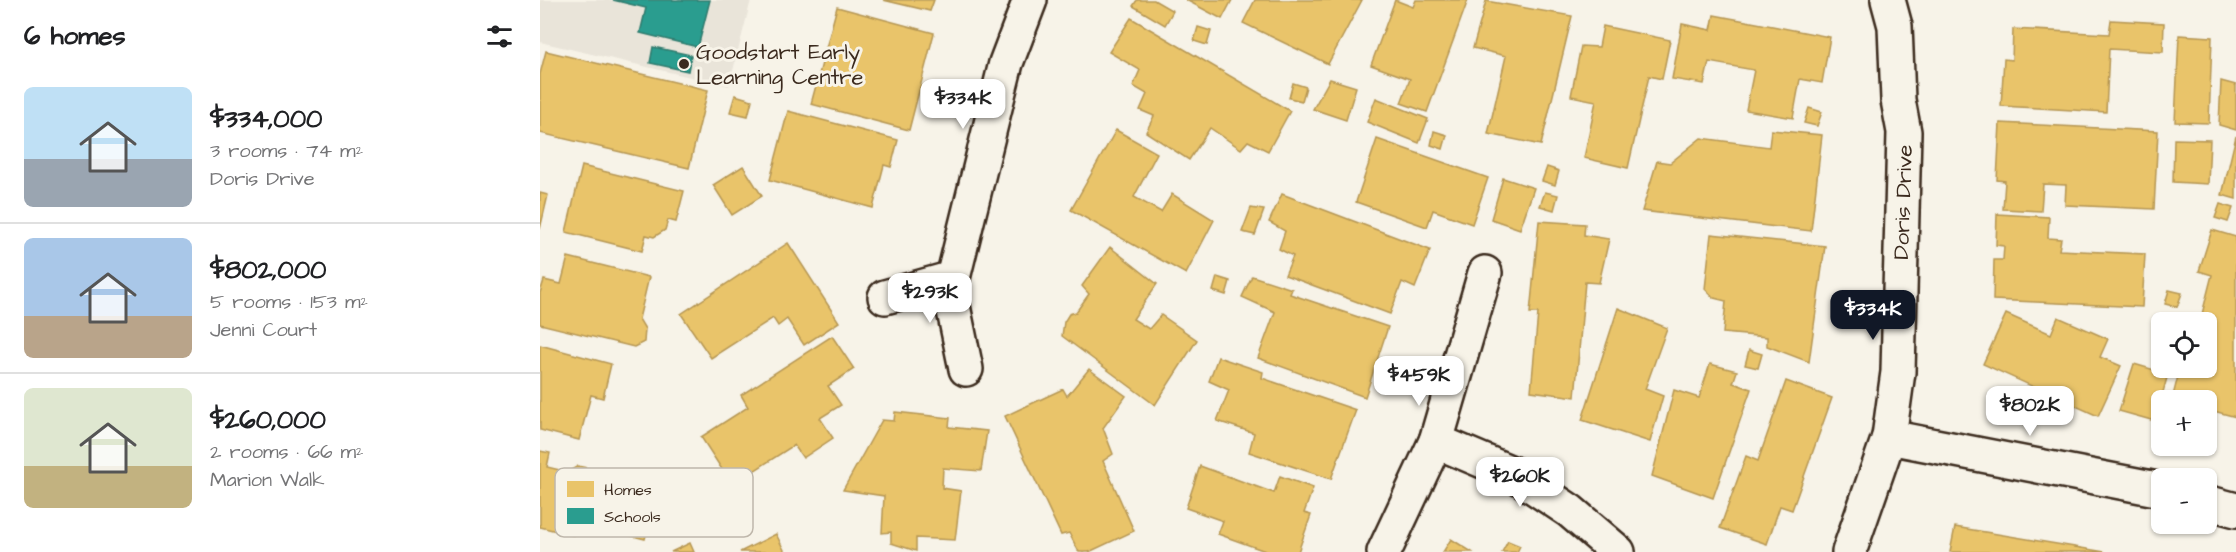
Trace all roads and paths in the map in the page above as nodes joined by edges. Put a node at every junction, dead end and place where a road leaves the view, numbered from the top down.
1 (1030, 0) edge
2 (1888, 0) edge
3 (1912, 0) edge
4 (1904, 132) junction
5 (1485, 273) dead end
6 (953, 278) junction
7 (885, 297) dead end
8 (966, 369) dead end
9 (1889, 437) junction
10 (1436, 441) junction
11 (2151, 488) edge
12 (2217, 505) edge
13 (2236, 510) edge
14 (1384, 552) edge
15 (1618, 552) edge
16 (1849, 552) edge

1 - 6 street
2 - 4 street, Doris Drive
3 - 4 street, Doris Drive
4 - 9 street, Doris Drive
5 - 10 street
6 - 7 street
6 - 8 street
9 - 11 street
9 - 16 street, Doris Drive
10 - 14 street
10 - 15 street
12 - 13 street

